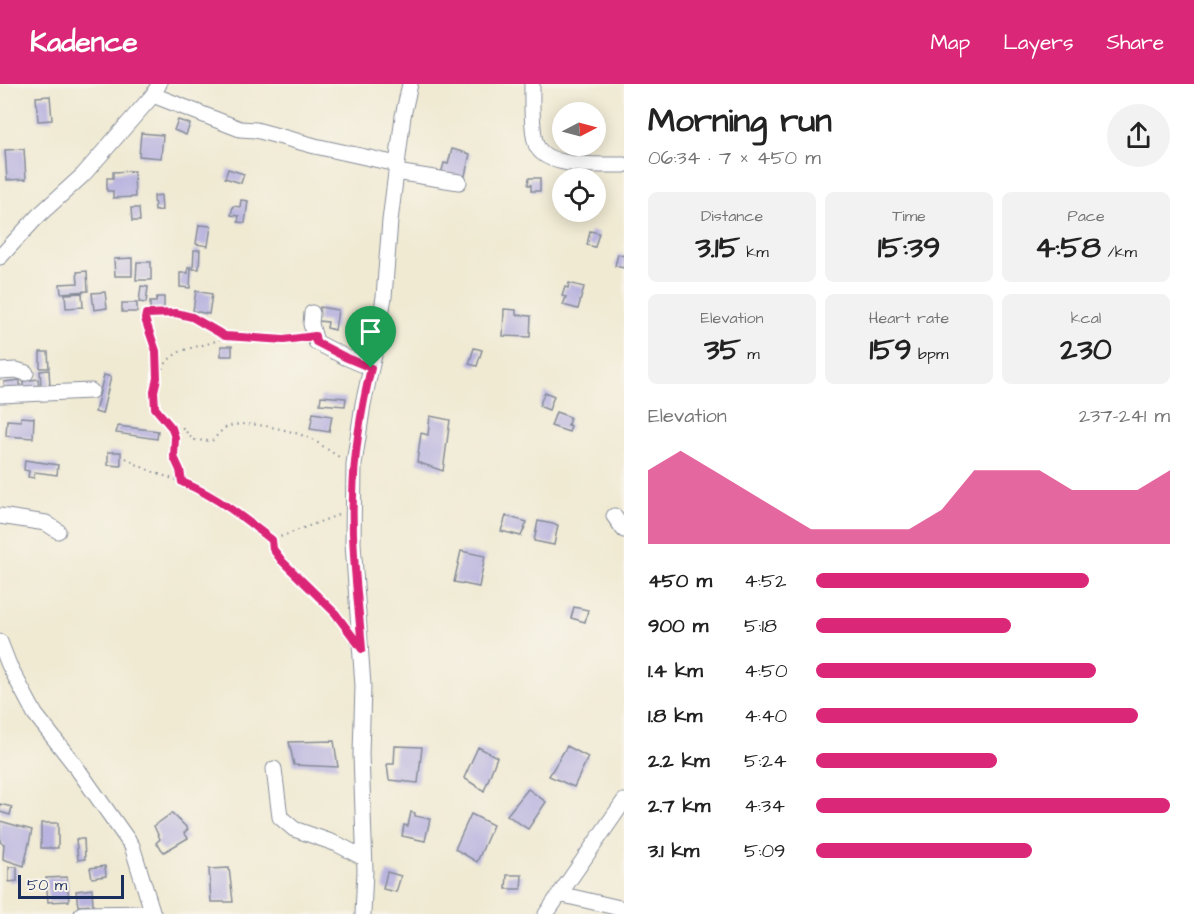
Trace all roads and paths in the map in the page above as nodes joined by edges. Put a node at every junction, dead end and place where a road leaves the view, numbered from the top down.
1 (410, 84) edge
2 (532, 84) edge
3 (156, 90) edge
4 (624, 165) edge
5 (397, 168) junction
6 (459, 182) dead end
7 (0, 256) edge
8 (312, 313) dead end
9 (225, 336) junction
10 (315, 336) junction
11 (371, 368) junction
12 (0, 371) edge
13 (26, 373) dead end
14 (157, 378) junction
15 (91, 391) dead end
16 (0, 395) edge
17 (172, 428) junction
18 (126, 458) dead end
19 (354, 464) junction
20 (182, 482) junction
21 (353, 511) junction
22 (0, 516) edge
23 (614, 516) dead end
24 (624, 530) edge
25 (58, 531) dead end
26 (272, 540) junction
27 (0, 642) edge
28 (362, 649) junction
29 (274, 769) dead end
30 (624, 801) edge
31 (364, 858) junction
32 (559, 894) junction
33 (624, 909) edge
34 (153, 913) edge
35 (82, 914) edge
36 (363, 914) edge
37 (546, 914) edge

1 - 5 street
2 - 4 street
3 - 5 street
3 - 7 street
5 - 6 street
5 - 11 street
8 - 10 street
9 - 10 path
9 - 14 path
9 - 14 path
10 - 11 street
11 - 19 street
12 - 13 street
14 - 17 path
15 - 16 street
17 - 19 path
17 - 20 path
18 - 20 path
19 - 21 street
20 - 26 path
21 - 26 path
21 - 28 street
22 - 25 street
23 - 24 street
26 - 28 path
27 - 34 street
28 - 31 street
29 - 31 street
30 - 32 street
31 - 36 street
32 - 33 street
32 - 37 street
34 - 35 street

